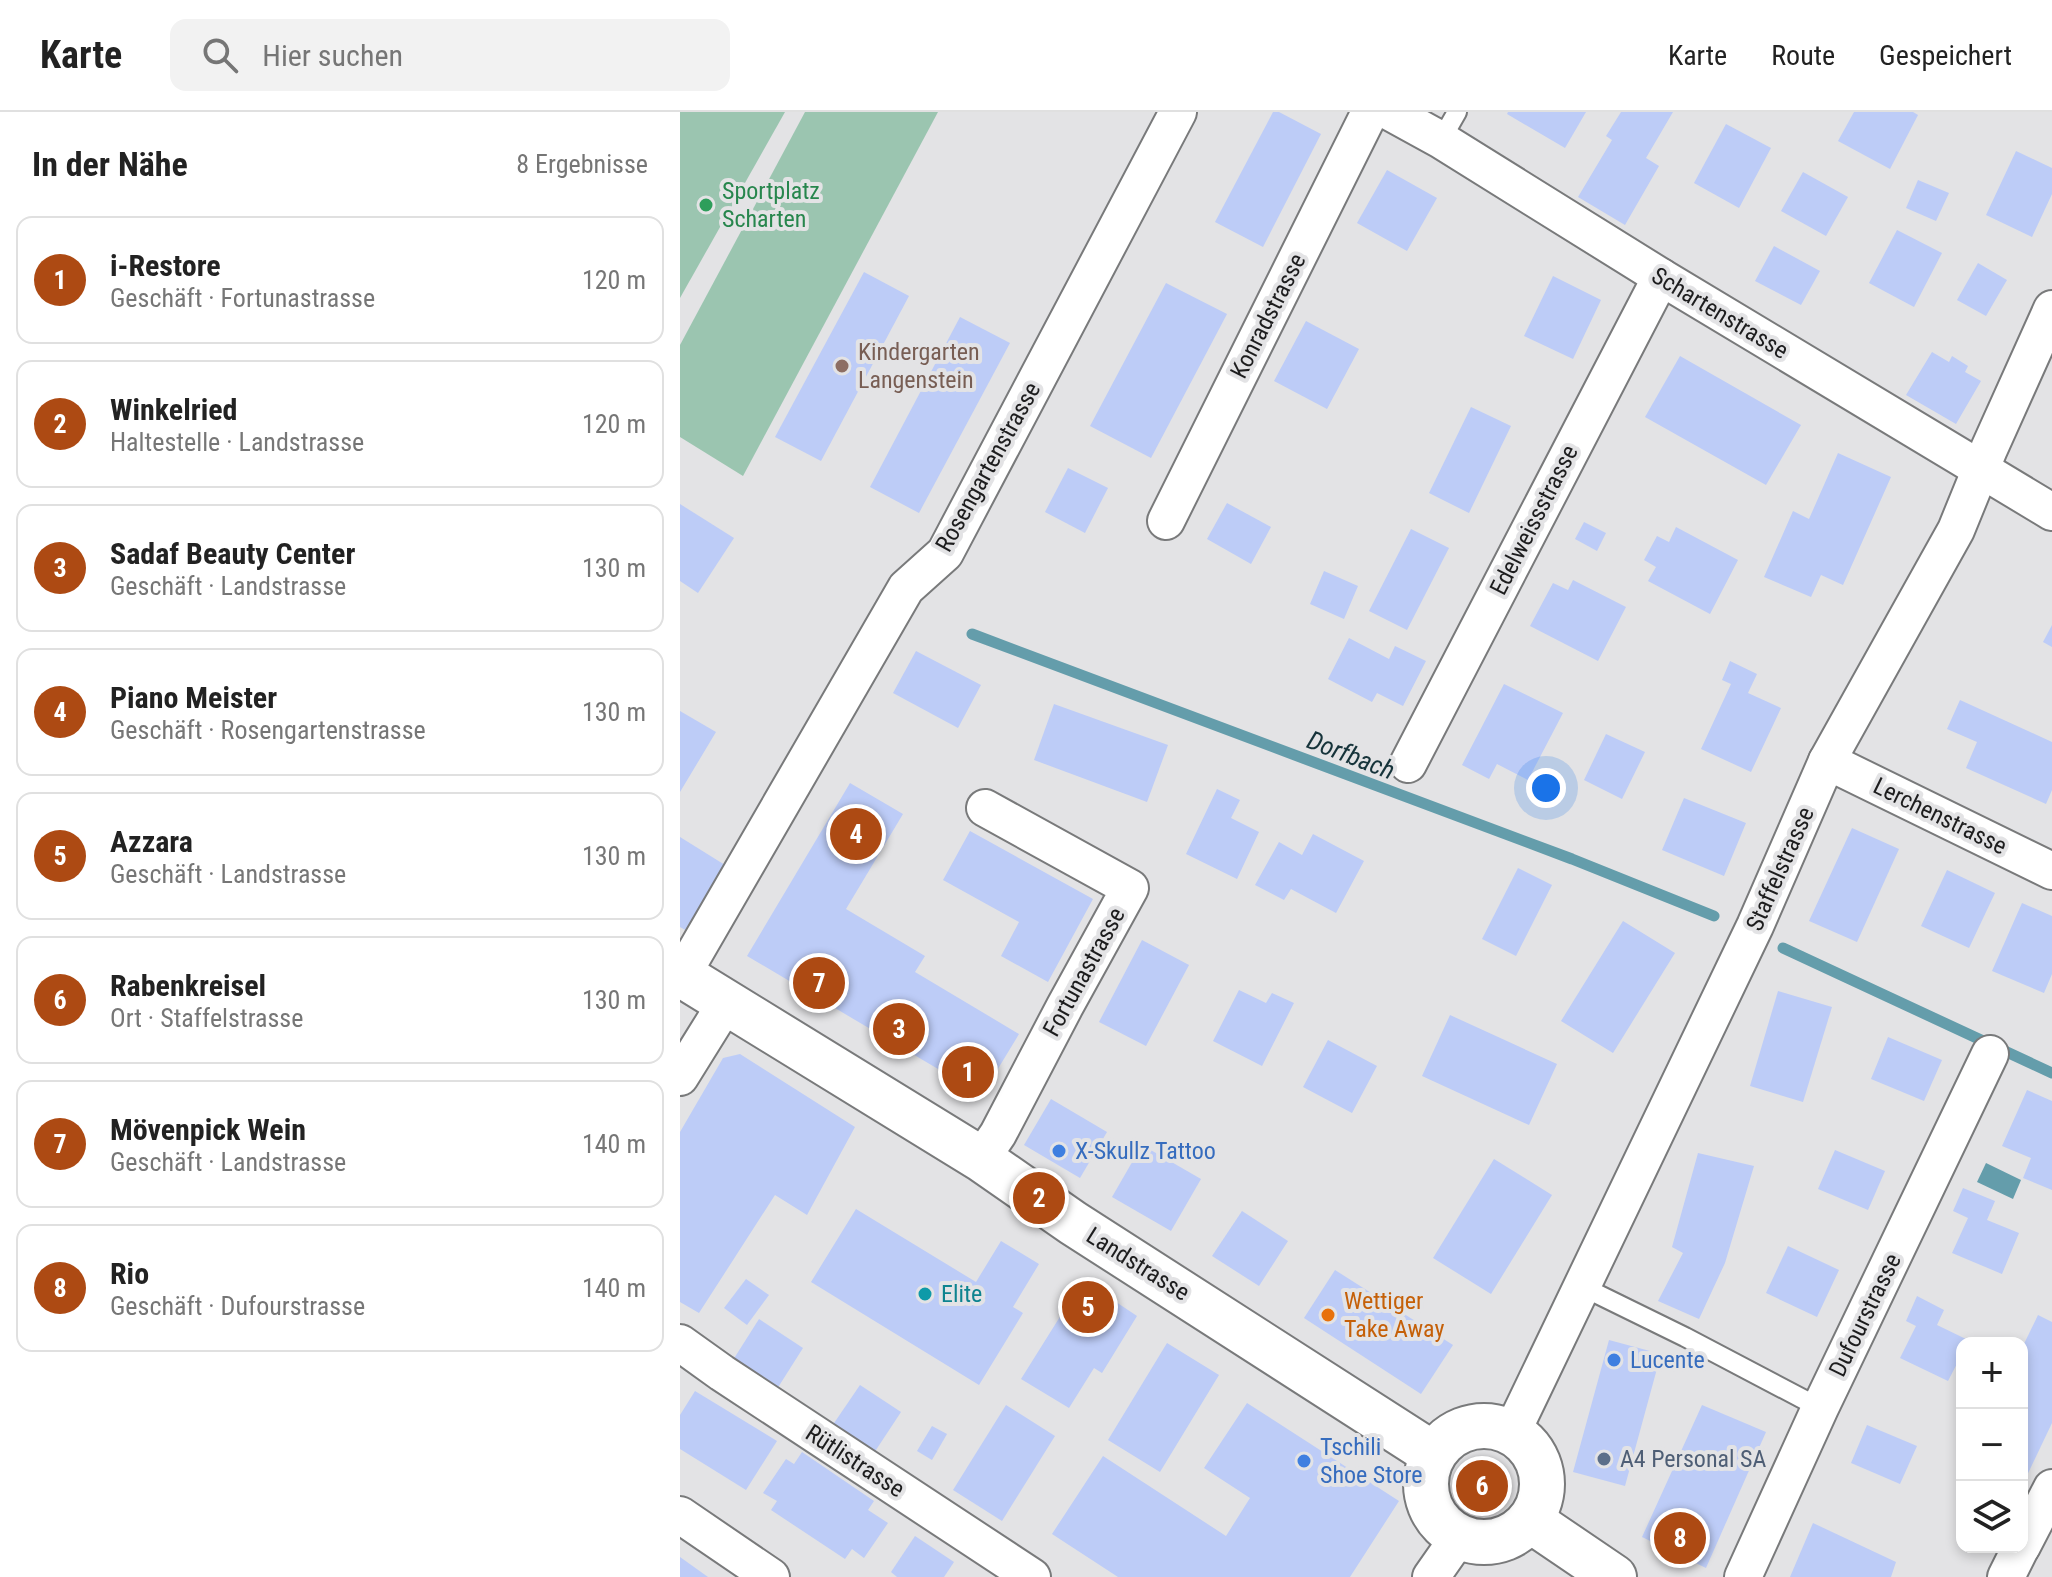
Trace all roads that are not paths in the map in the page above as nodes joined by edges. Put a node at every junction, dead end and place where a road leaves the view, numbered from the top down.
1 (1178, 112) edge
2 (1370, 112) edge
3 (1390, 112) edge
4 (1449, 126) edge
5 (1661, 277) junction
6 (2052, 309) edge
7 (1982, 469) junction
8 (2052, 512) edge
9 (1166, 521) dead end
10 (1827, 761) junction
11 (1408, 764) dead end
12 (985, 808) dead end
13 (2052, 871) edge
14 (681, 974) edge
15 (726, 1003) junction
16 (1990, 1054) dead end
17 (680, 1077) edge
18 (981, 1159) junction
19 (1581, 1286) junction
20 (680, 1343) edge
21 (1820, 1408) junction
22 (1512, 1432) junction
23 (1433, 1454) junction
24 (2052, 1488) edge
25 (680, 1515) edge
26 (1530, 1520) junction
27 (2028, 1534) edge
28 (1459, 1537) junction
29 (2018, 1553) edge
30 (771, 1577) edge
31 (1032, 1577) edge
32 (1431, 1577) edge
33 (1614, 1577) edge
34 (1743, 1577) edge
35 (2006, 1577) edge

1 - 14 street, Rosengartenstrasse
2 - 9 street, Konradstrasse
3 - 4 street, Schartenstrasse
4 - 5 street, Schartenstrasse
5 - 7 street, Schartenstrasse
5 - 11 street, Edelweissstrasse
6 - 7 street, Staffelstrasse
7 - 8 street, Schartenstrasse
7 - 10 street, Staffelstrasse
10 - 13 street, Lerchenstrasse
10 - 19 street, Staffelstrasse
12 - 18 street, Fortunastrasse
14 - 15 main road, Landstrasse
15 - 17 street
15 - 18 main road, Landstrasse
16 - 21 street, Dufourstrasse
18 - 23 main road, Landstrasse
19 - 21 lane
19 - 22 street, Staffelstrasse
20 - 31 street, Rütlistrasse
21 - 34 street, Dufourstrasse
22 - 23 main road
22 - 26 main road
23 - 28 main road
24 - 27 street
25 - 30 street
26 - 28 main road
26 - 33 main road
28 - 32 street
29 - 35 street

